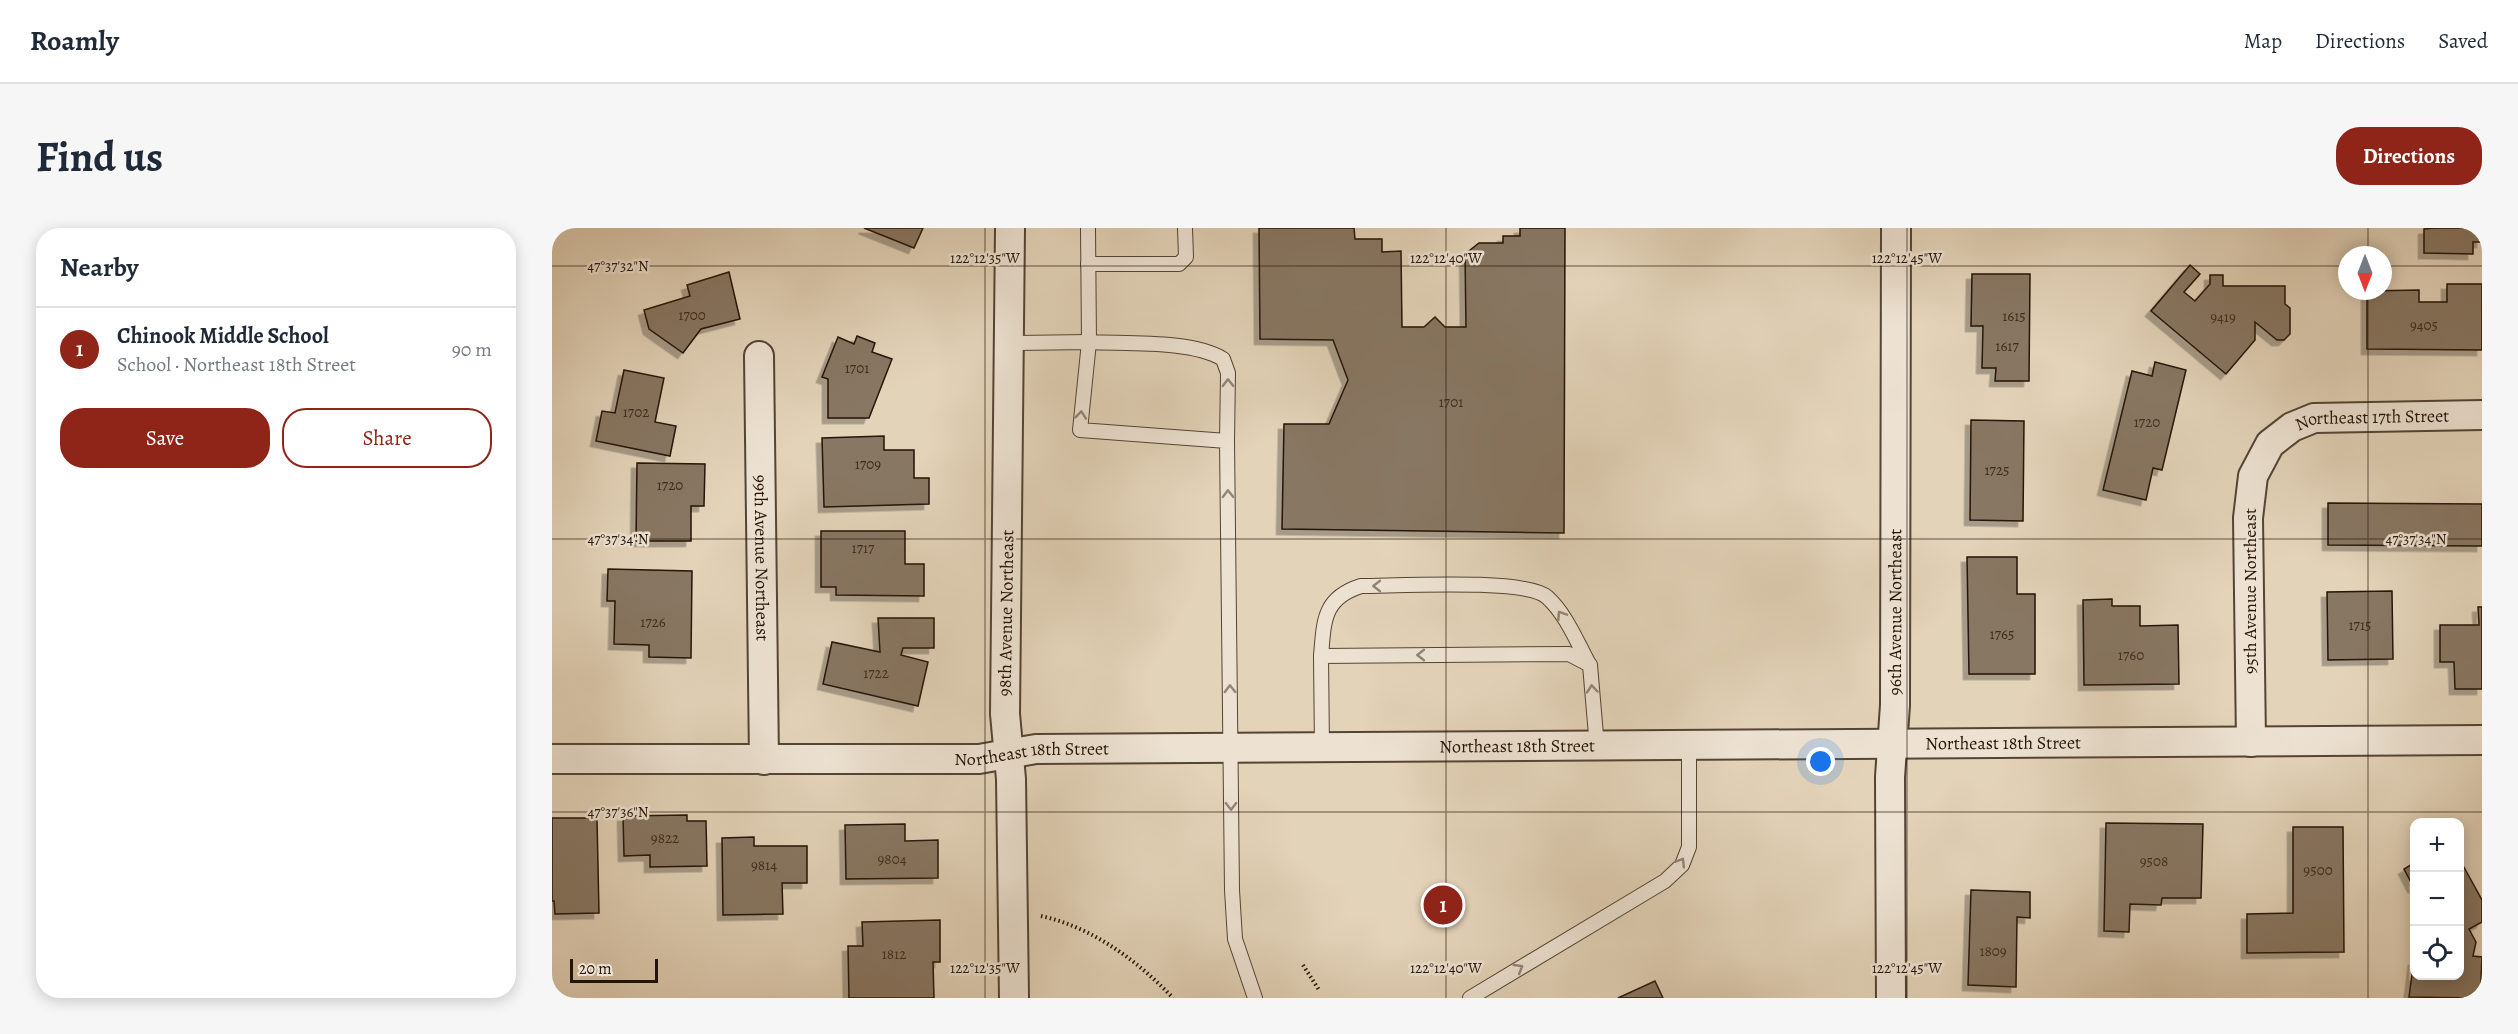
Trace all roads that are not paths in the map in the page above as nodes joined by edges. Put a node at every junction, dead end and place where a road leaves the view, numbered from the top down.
1 (1010, 228) edge
2 (1088, 228) edge
3 (1185, 228) edge
4 (1896, 228) edge
5 (1088, 264) junction
6 (1089, 342) junction
7 (1010, 343) junction
8 (759, 356) dead end
9 (2482, 415) edge
10 (1227, 441) junction
11 (2270, 444) joint
12 (1321, 656) junction
13 (1590, 665) junction
14 (2482, 740) edge
15 (2251, 742) junction
16 (1892, 743) junction
17 (1689, 746) junction
18 (1597, 747) junction
19 (1230, 748) junction
20 (1322, 748) junction
21 (1009, 752) junction
22 (552, 759) edge
23 (764, 760) junction
24 (1014, 998) edge
25 (1255, 998) edge
26 (1470, 998) edge
27 (1891, 998) edge

1 - 7 street, 98th Avenue Northeast
2 - 5 lane
3 - 5 lane
4 - 16 street, 96th Avenue Northeast
5 - 6 lane
6 - 7 lane
10 -> 6 lane
10 -> 6 lane
7 - 21 street, 98th Avenue Northeast
8 - 23 street, 99th Avenue Northeast
9 - 11 street, Northeast 17th Street
19 -> 10 lane
11 - 15 street, 95th Avenue Northeast
13 -> 12 lane
13 -> 12 lane
12 - 20 lane
18 -> 13 lane
14 - 15 street, Northeast 18th Street
15 - 16 street, Northeast 18th Street
16 - 17 street, Northeast 18th Street
16 - 27 street, 96th Avenue Northeast
17 - 18 street, Northeast 18th Street
26 -> 17 lane
18 - 20 street, Northeast 18th Street
19 - 20 street, Northeast 18th Street
19 - 21 street, Northeast 18th Street
19 -> 25 lane
21 - 23 street, Northeast 18th Street
21 - 24 street, 98th Avenue Northeast
22 - 23 street, Northeast 18th Street

